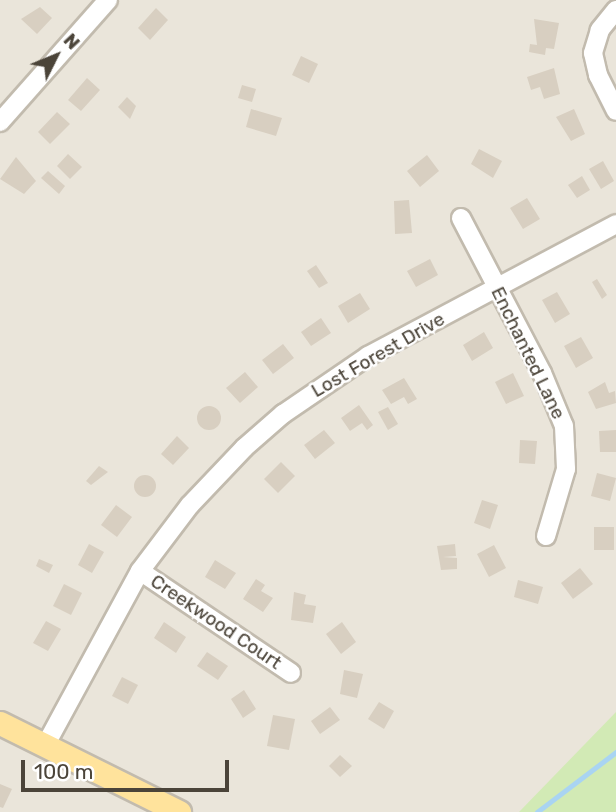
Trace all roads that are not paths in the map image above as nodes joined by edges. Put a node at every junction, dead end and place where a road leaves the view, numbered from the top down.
1 (108, 0) edge
2 (616, 10) edge
3 (616, 111) edge
4 (0, 122) edge
5 (461, 218) dead end
6 (616, 224) edge
7 (497, 288) junction
8 (546, 536) dead end
9 (140, 571) junction
10 (291, 673) dead end
11 (0, 723) edge
12 (45, 746) junction
13 (154, 806) edge
14 (179, 812) edge

1 - 4 street
2 - 3 street
5 - 7 street, Enchanted Lane
6 - 7 street, Lost Forest Drive
7 - 8 street, Enchanted Lane
7 - 9 street, Lost Forest Drive
9 - 10 street, Creekwood Court
9 - 12 street, Lost Forest Drive
11 - 12 main road
12 - 13 main road
13 - 14 main road

